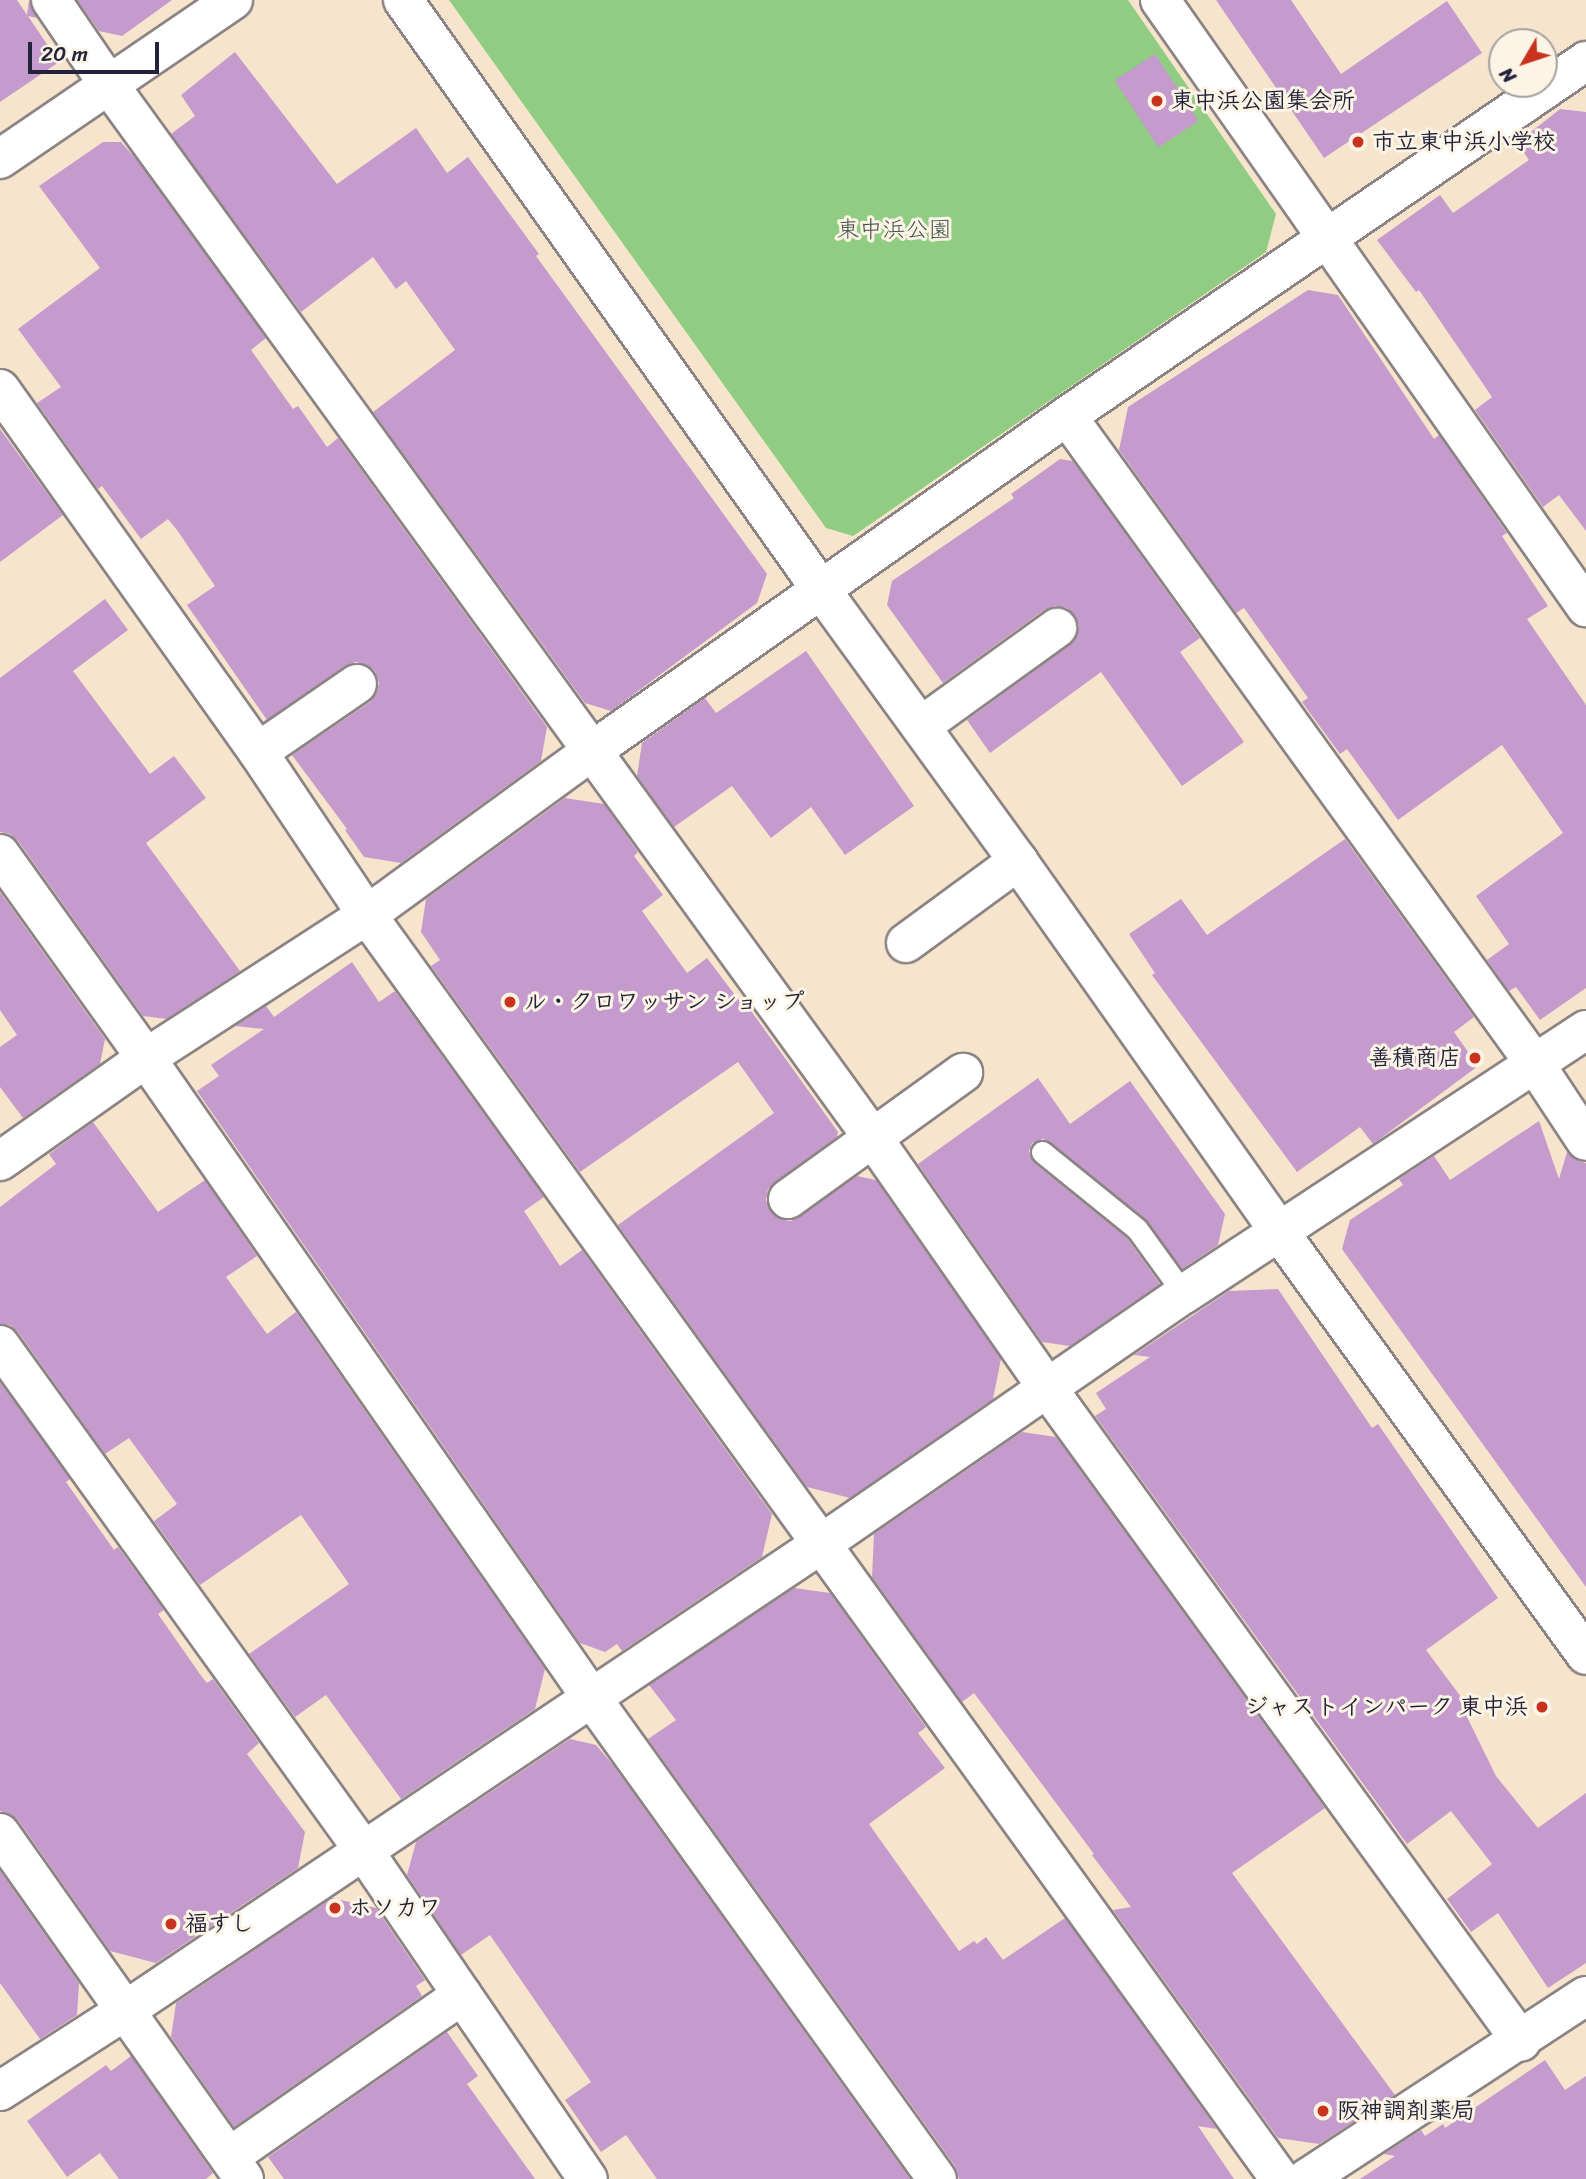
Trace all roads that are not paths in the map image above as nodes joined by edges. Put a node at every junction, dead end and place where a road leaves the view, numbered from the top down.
1 (51, 0) edge
2 (233, 0) edge
3 (403, 0) edge
4 (1160, 0) edge
5 (1584, 65) edge
6 (109, 85) junction
7 (0, 159) edge
8 (1328, 238) junction
9 (0, 388) edge
10 (1068, 416) junction
11 (822, 592) junction
12 (1586, 607) edge
13 (1057, 628) dead end
14 (357, 684) dead end
15 (921, 726) junction
16 (592, 751) junction
17 (258, 752) junction
18 (0, 854) edge
19 (1018, 860) junction
20 (367, 915) junction
21 (906, 943) dead end
22 (1586, 1030) edge
23 (146, 1058) junction
24 (1535, 1064) junction
25 (963, 1073) dead end
26 (873, 1138) junction
27 (1586, 1141) edge
28 (1042, 1152) dead end
29 (0, 1161) edge
30 (788, 1199) dead end
31 (1280, 1233) junction
32 (1184, 1294) junction
33 (0, 1345) edge
34 (1048, 1389) junction
35 (821, 1544) junction
36 (1586, 1655) edge
37 (591, 1697) junction
38 (0, 1833) edge
39 (364, 1851) junction
40 (462, 1995) junction
41 (1586, 1996) edge
42 (126, 2010) junction
43 (1521, 2041) junction
44 (0, 2091) edge
45 (237, 2168) edge
46 (588, 2179) edge
47 (937, 2179) edge
48 (1280, 2179) edge
49 (1306, 2179) edge

1 - 6 street
2 - 6 street
3 - 11 street
4 - 8 street
5 - 8 street
6 - 7 street
6 - 16 street
8 - 10 street
8 - 12 street
9 - 17 street
10 - 11 street
10 - 24 street
11 - 15 street
11 - 16 street
13 - 15 street
14 - 17 street
15 - 19 street
16 - 20 street
16 - 26 street
17 - 20 street
18 - 23 street
19 - 21 street
19 - 31 street
20 - 23 street
20 - 35 street
22 - 24 street
23 - 29 street
23 - 37 street
24 - 27 street
24 - 31 street
25 - 26 street
26 - 30 street
26 - 34 street
28 - 32 lane
31 - 32 street
31 - 36 street
32 - 34 street
33 - 39 street
34 - 35 street
34 - 43 street
35 - 37 street
35 - 48 street
37 - 39 street
37 - 47 street
38 - 42 street
39 - 40 street
39 - 42 street
40 - 45 street
40 - 46 street
41 - 43 street
42 - 44 street
42 - 45 street
43 - 49 street

